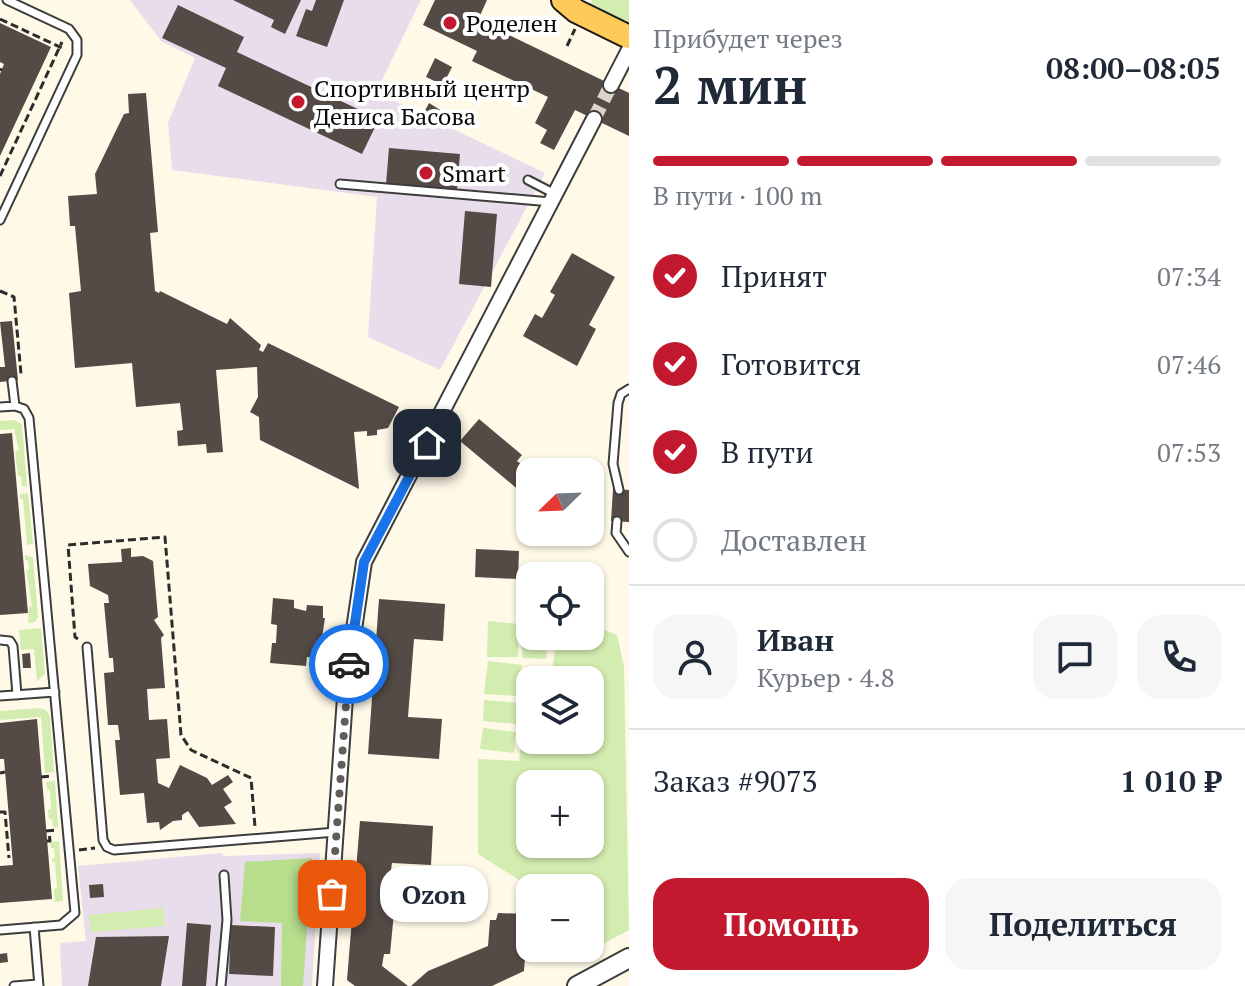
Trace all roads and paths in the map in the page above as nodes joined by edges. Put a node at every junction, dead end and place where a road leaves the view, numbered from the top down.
1 (7, 0) edge
2 (569, 4) edge
3 (0, 19) edge
4 (69, 29) junction
5 (629, 37) edge
6 (60, 47) junction
7 (629, 50) edge
8 (77, 55) junction
9 (611, 85) tunnel mouth
10 (594, 119) tunnel mouth
11 (0, 176) edge
12 (528, 180) dead end
13 (340, 184) dead end
14 (553, 198) junction
15 (0, 220) edge
16 (0, 291) edge
17 (12, 381) dead end
18 (629, 389) edge
19 (15, 406) junction
20 (0, 407) edge
21 (24, 409) junction
22 (619, 490) dead end
23 (617, 521) dead end
24 (629, 552) edge
25 (0, 640) edge
26 (87, 647) joint
27 (55, 692) junction
28 (17, 695) junction
29 (0, 696) edge
30 (56, 776) dead end
31 (41, 777) dead end
32 (0, 812) edge
33 (60, 830) dead end
34 (336, 832) junction
35 (256, 839) junction
36 (47, 841) dead end
37 (0, 842) edge
38 (8, 843) junction
39 (107, 847) junction
40 (70, 850) junction
41 (10, 854) dead end
42 (224, 875) dead end
43 (34, 927) junction
44 (0, 930) edge
45 (629, 958) edge
46 (38, 985) edge
47 (14, 986) edge
48 (221, 986) edge
49 (325, 986) edge
50 (577, 986) edge

1 - 4 lane
2 - 5 main road
3 - 6 path
4 - 6 path
4 - 8 lane
6 - 8 path
6 - 11 path
7 - 9 street
8 - 15 lane
10 - 14 street
12 - 14 lane
13 - 14 lane
14 - 34 street
16 - 21 path
17 - 19 lane
18 - 22 lane
19 - 20 lane
19 - 21 lane
21 - 27 lane
23 - 24 lane
25 - 28 lane
26 - 35 path
26 - 39 lane
27 - 28 lane
27 - 40 lane
28 - 29 lane
30 - 31 path
32 - 38 path
33 - 36 path
34 - 35 lane
34 - 49 street
35 - 39 lane
37 - 38 path
38 - 41 path
39 - 40 path
40 - 43 lane
42 - 48 lane
43 - 44 lane
43 - 46 lane
45 - 50 street
46 - 47 lane

